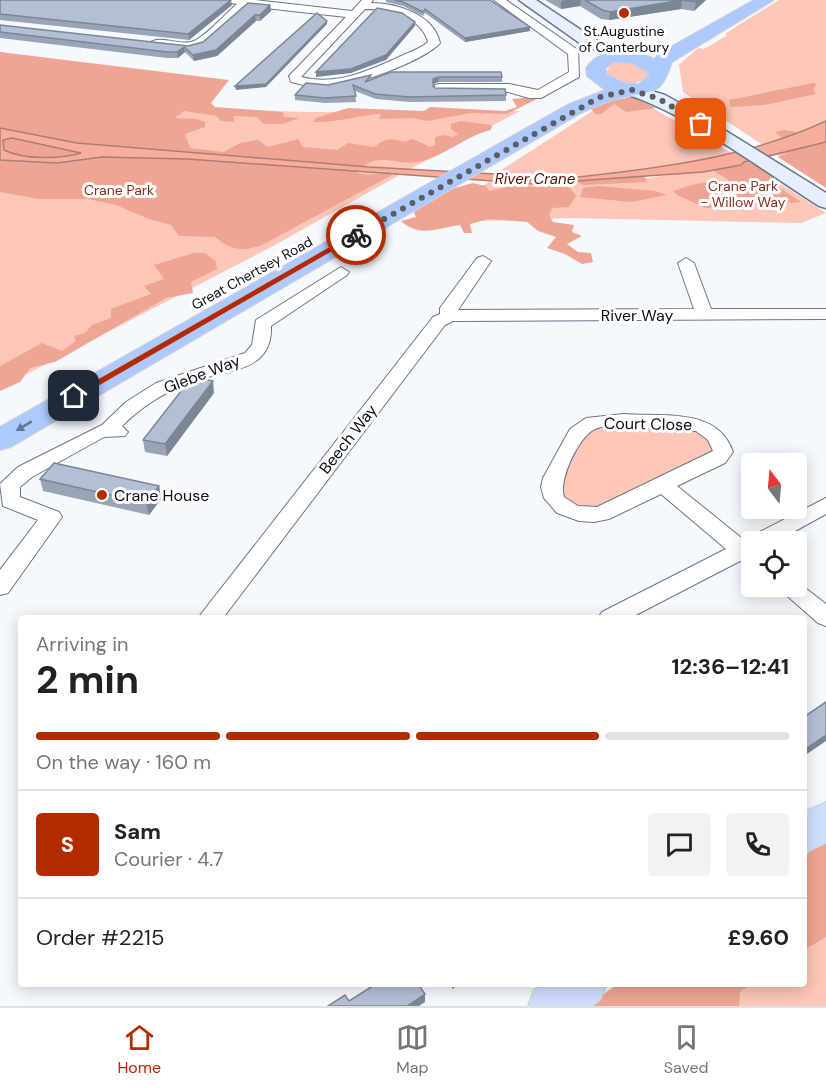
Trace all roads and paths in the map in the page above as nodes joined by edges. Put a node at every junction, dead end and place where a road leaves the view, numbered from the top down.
1 (226, 0) edge
2 (499, 0) edge
3 (515, 0) edge
4 (526, 0) edge
5 (738, 0) edge
6 (766, 0) edge
7 (247, 1) edge
8 (362, 6) edge
9 (562, 32) junction
10 (146, 42) edge
11 (626, 56) junction
12 (597, 70) junction
13 (659, 74) junction
14 (439, 88) edge
15 (630, 90) junction
16 (738, 142) junction
17 (824, 197) edge
18 (483, 261) dead end
19 (686, 263) dead end
20 (341, 272) dead end
21 (826, 314) edge
22 (705, 315) junction
23 (449, 316) junction
24 (0, 416) edge
25 (0, 440) edge
26 (663, 485) junction
27 (826, 505) edge
28 (780, 531) edge
29 (741, 541) edge
30 (741, 552) edge
31 (0, 588) edge
32 (800, 597) edge
33 (212, 615) edge
34 (616, 615) edge
35 (826, 618) edge
36 (826, 820) edge
37 (807, 833) edge
38 (580, 987) edge
39 (551, 1006) edge

1 - 7 street
2 - 9 street
3 - 9 main road
4 - 9 main road
5 - 11 highway, Great Chertsey Road
6 - 13 highway
7 - 8 street
7 - 10 street
8 - 8 street
9 - 11 main road
9 - 12 main road
9 - 14 street
11 - 12 highway, Great Chertsey Road
11 - 13 highway
12 - 15 highway
12 - 24 highway, Great Chertsey Road
13 - 15 highway, Great Chertsey Road
13 - 16 main road
15 - 16 main road
15 -> 25 highway, Great Chertsey Road
16 - 17 main road
18 - 23 street, Beech Way
19 - 22 street
20 - 31 street, Glebe Way
21 - 22 street, River Way
22 - 23 street, River Way
23 - 33 street, Beech Way
26 - 26 street, Court Close
26 - 29 street
27 - 28 street
30 - 34 street
32 - 35 street
36 - 37 main road
38 - 39 main road

